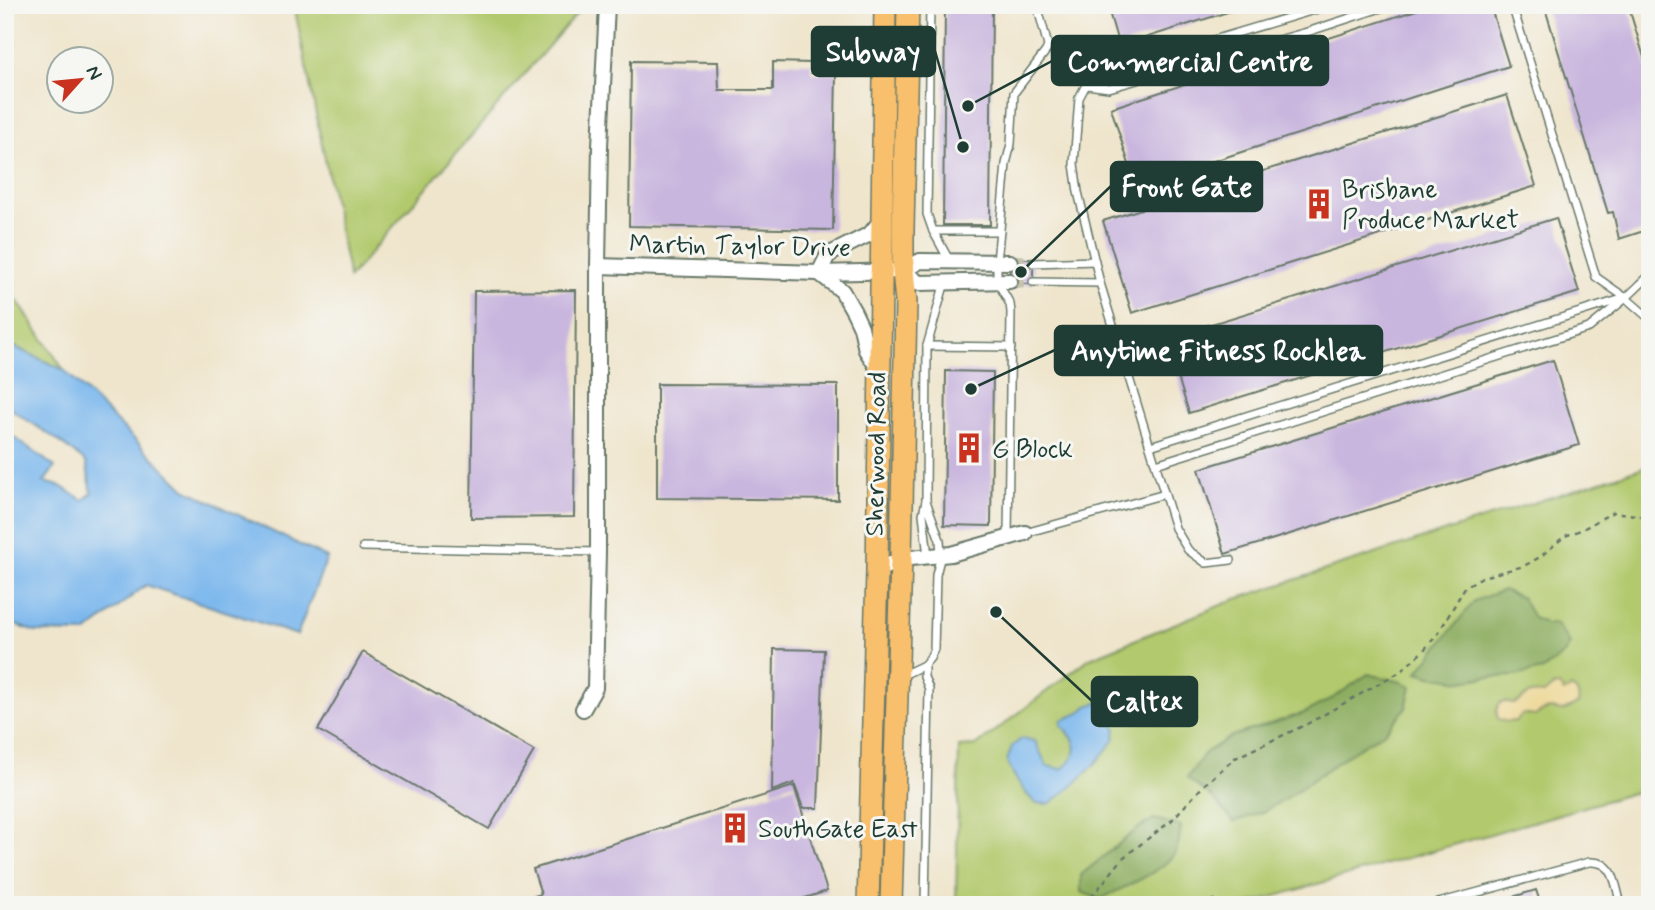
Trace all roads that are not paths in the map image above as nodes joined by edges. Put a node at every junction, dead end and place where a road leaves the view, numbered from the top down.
1 (607, 5) edge
2 (885, 5) edge
3 (908, 5) edge
4 (930, 5) edge
5 (1037, 5) edge
6 (1331, 5) edge
7 (1390, 5) edge
8 (1512, 5) edge
9 (1086, 85) junction
10 (928, 154) junction
11 (905, 158) junction
12 (882, 218) junction
13 (933, 231) junction
14 (1000, 232) junction
15 (949, 261) junction
16 (1095, 261) junction
17 (1003, 262) junction
18 (1033, 263) tunnel mouth
19 (598, 266) junction
20 (881, 271) junction
21 (903, 271) junction
22 (818, 272) junction
23 (1650, 275) edge
24 (1003, 281) junction
25 (946, 282) junction
26 (1033, 282) tunnel mouth
27 (1100, 283) junction
28 (1626, 298) junction
29 (1650, 318) edge
30 (928, 346) junction
31 (1011, 347) junction
32 (880, 372) junction
33 (1150, 446) junction
34 (1156, 464) junction
35 (1165, 494) junction
36 (926, 501) junction
37 (1026, 533) joint
38 (1008, 538) junction
39 (363, 547) dead end
40 (598, 552) junction
41 (935, 556) junction
42 (901, 558) junction
43 (1231, 561) dead end
44 (877, 571) junction
45 (924, 665) junction
46 (897, 681) junction
47 (583, 709) dead end
48 (867, 905) edge
49 (891, 905) edge
50 (925, 905) edge
51 (1432, 905) edge
52 (1621, 905) edge

1 - 19 street
2 - 12 main road, Sherwood Road
3 - 11 main road, Sherwood Road
4 - 10 lane
5 - 14 lane
6 - 9 lane
7 - 9 lane
8 - 28 lane
9 - 16 lane
10 - 11 lane
10 - 13 lane
11 - 21 main road, Sherwood Road
12 - 20 main road, Sherwood Road
12 - 22 street
13 - 14 lane
13 - 15 lane
14 - 17 lane
15 - 17 street
15 - 21 street
16 - 18 lane
16 - 27 lane
17 - 24 lane
19 - 22 street, Martin Taylor Drive
19 - 40 street
20 - 21 street, Martin Taylor Drive
20 - 22 street, Martin Taylor Drive
20 - 32 main road, Sherwood Road
21 - 25 street
21 - 42 main road, Sherwood Road
22 - 32 street
23 - 28 lane
24 - 25 street
24 - 31 lane
25 - 30 lane
26 - 27 lane
27 - 33 lane
28 - 29 lane
28 - 33 lane
28 - 34 lane
30 - 31 lane
30 - 36 lane
31 - 38 lane
32 - 44 main road, Sherwood Road
33 - 34 lane
34 - 35 lane
35 - 37 lane
35 - 43 lane
36 - 41 lane
36 - 41 lane
37 - 38 street
38 - 41 street
39 - 40 lane
40 - 47 street
41 - 42 street
41 - 45 lane
42 - 44 street
42 - 46 main road, Sherwood Road
44 - 48 main road, Sherwood Road
45 - 46 lane
45 - 50 lane
46 - 49 main road, Sherwood Road
51 - 52 lane

